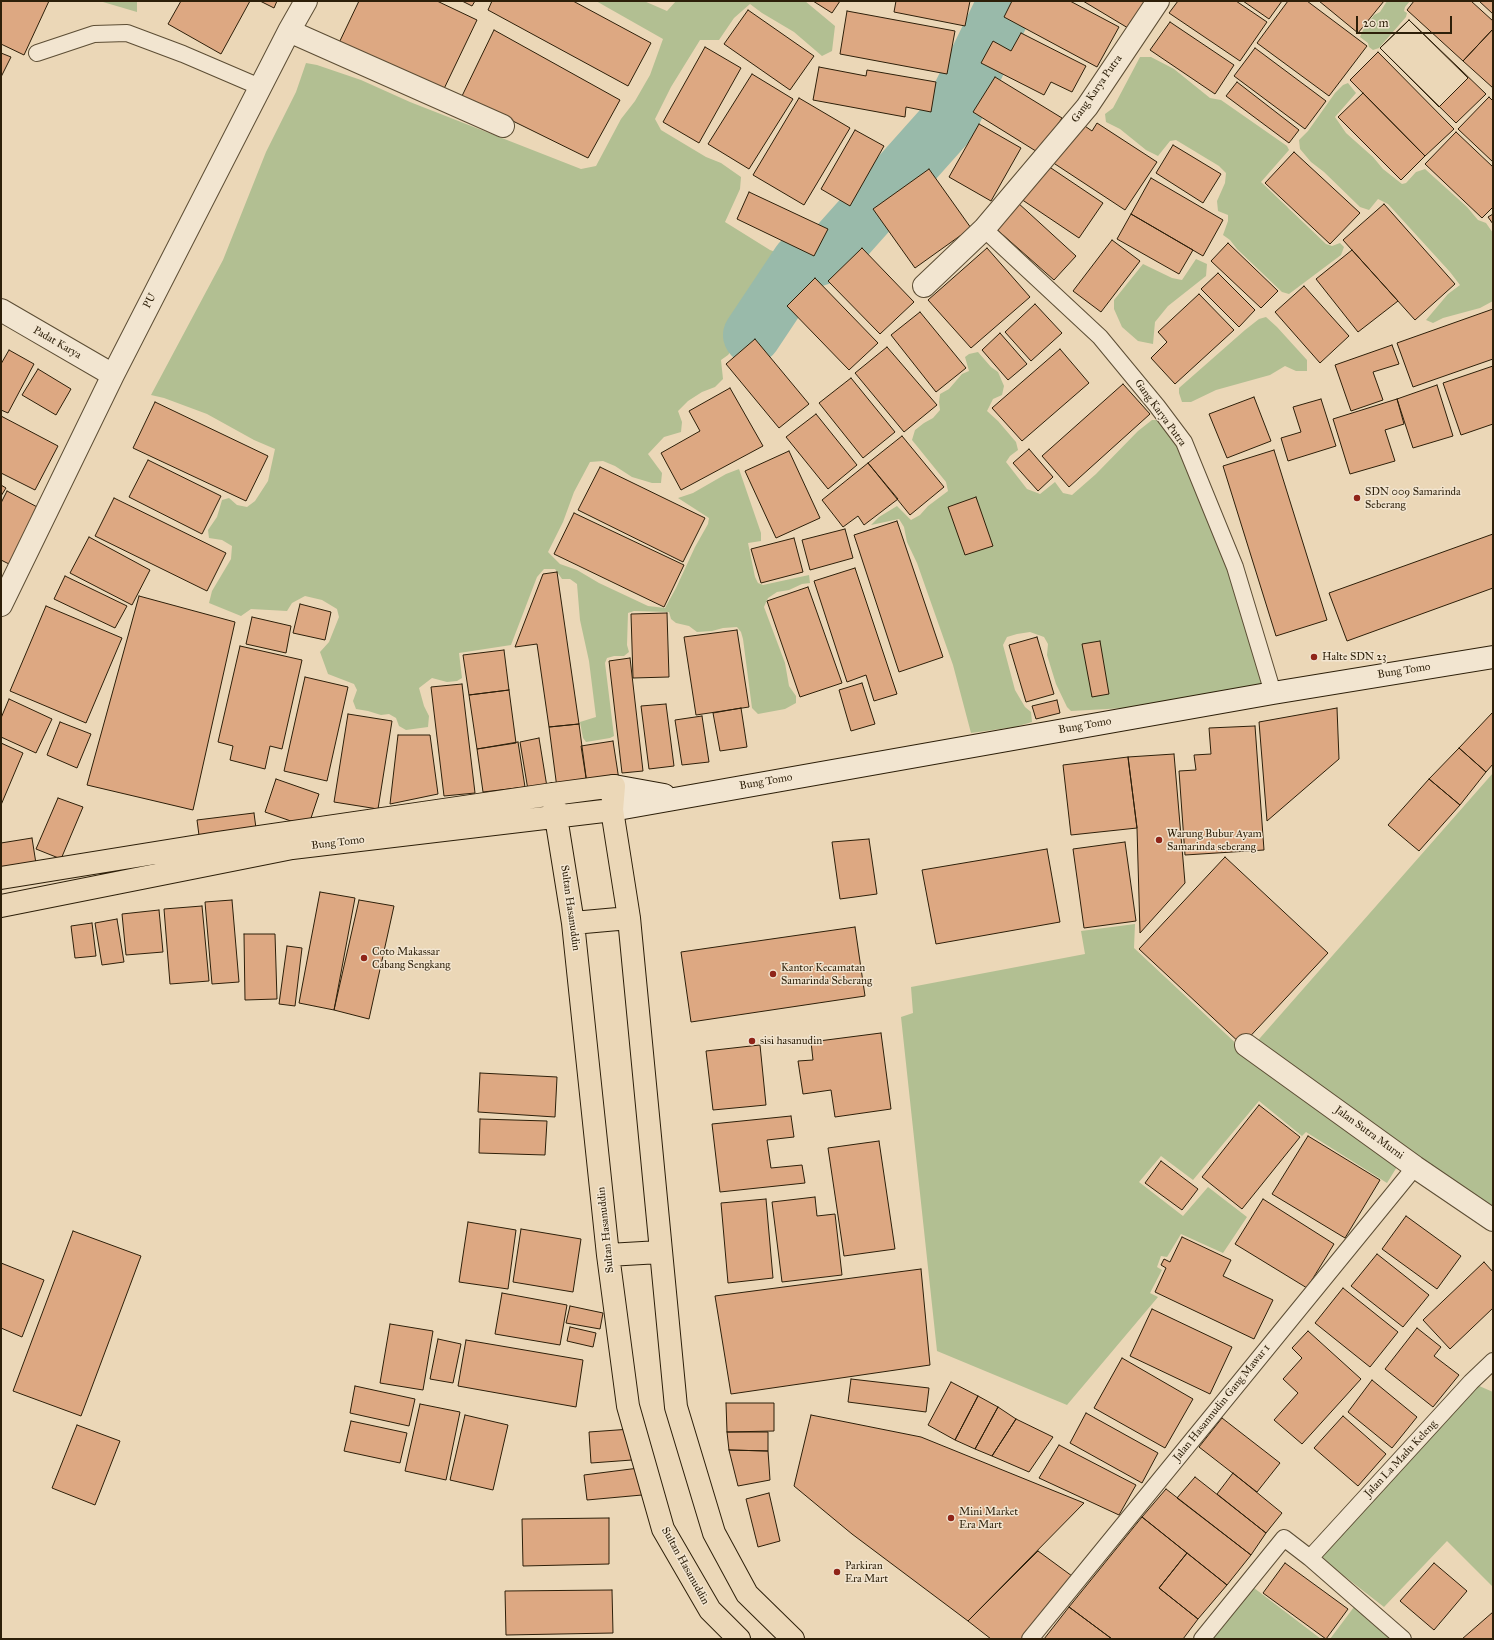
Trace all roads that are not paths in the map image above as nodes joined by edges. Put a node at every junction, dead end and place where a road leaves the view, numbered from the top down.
1 (306, 1) edge
2 (1158, 1) edge
3 (288, 31) junction
4 (37, 53) dead end
5 (260, 87) junction
6 (503, 126) dead end
7 (984, 229) junction
8 (924, 286) dead end
9 (1, 310) edge
10 (113, 375) junction
11 (6, 580) edge
12 (1, 605) edge
13 (1493, 657) edge
14 (1274, 693) junction
15 (614, 786) junction
16 (554, 794) junction
17 (677, 797) junction
18 (612, 810) junction
19 (556, 817) junction
20 (1, 878) edge
21 (1, 906) edge
22 (629, 918) junction
23 (573, 923) junction
24 (1246, 1045) dead end
25 (1415, 1167) junction
26 (1493, 1220) edge
27 (660, 1252) junction
28 (608, 1255) junction
29 (1493, 1361) edge
30 (1310, 1558) junction
31 (739, 1639) edge
32 (793, 1639) edge
33 (1030, 1639) edge
34 (1202, 1639) edge
35 (1404, 1639) edge

1 - 3 street, PU
2 - 7 street, Gang Karya Putra
3 - 5 street, PU
3 - 6 street
4 - 5 lane
5 - 10 street, PU
7 - 8 street, Gang Karya Putra
7 - 14 lane, Gang Karya Putra
9 - 10 street, Padat Karya
10 - 11 street, PU
11 - 12 street, PU
13 - 14 street, Bung Tomo
14 - 17 street, Bung Tomo
15 - 16 main road, Bung Tomo
15 - 17 street, Bung Tomo
15 - 18 main road
16 - 19 main road, Sultan Hasanuddin
16 - 20 main road, Bung Tomo
17 - 18 street, Bung Tomo
18 - 19 main road, Bung Tomo
18 - 22 main road
19 - 21 main road, Bung Tomo
19 - 23 main road, Sultan Hasanuddin
22 - 23 main road
22 - 27 main road
23 - 28 main road, Sultan Hasanuddin
24 - 25 street, Jalan Sutra Murni
25 - 26 street, Jalan Sutra Murni
25 - 33 lane, Jalan Hasannudin Gang Mawar 1
27 - 28 main road
27 - 32 main road
28 - 31 main road, Sultan Hasanuddin
29 - 30 lane, Jalan La Madu Keleng
30 - 34 lane
30 - 35 lane

